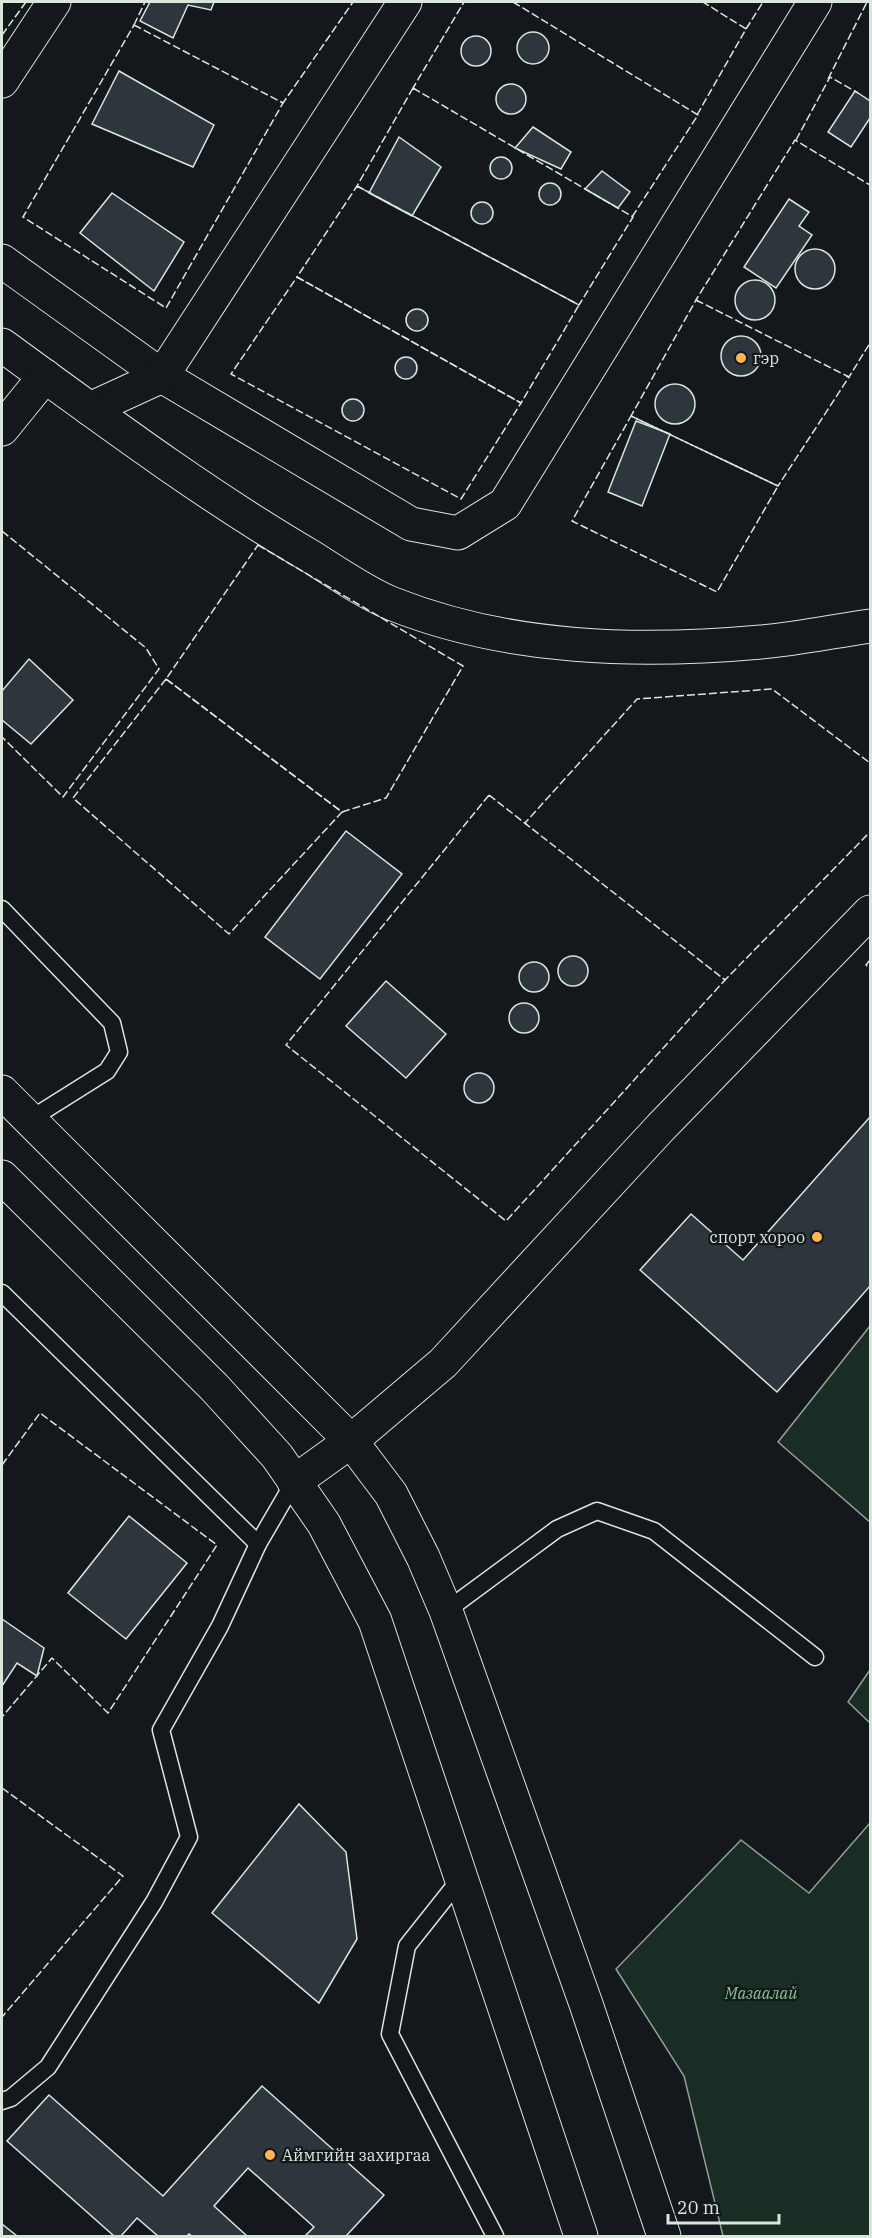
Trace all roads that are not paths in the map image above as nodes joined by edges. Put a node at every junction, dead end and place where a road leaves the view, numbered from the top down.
1 (54, 2) edge
2 (405, 2) edge
3 (815, 2) edge
4 (2, 81) edge
5 (2, 261) edge
6 (2, 345) edge
7 (45, 376) junction
8 (162, 376) junction
9 (90, 409) junction
10 (2, 429) edge
11 (870, 626) edge
12 (2, 909) edge
13 (870, 912) edge
14 (2, 1092) edge
15 (29, 1120) junction
16 (2, 1177) edge
17 (2, 1293) edge
18 (351, 1441) junction
19 (294, 1482) junction
20 (258, 1544) junction
21 (446, 1611) junction
22 (815, 1657) dead end
23 (461, 1878) junction
24 (2, 2101) edge
25 (495, 2236) edge
26 (581, 2236) edge
27 (664, 2236) edge

1 - 4 street
2 - 8 street
3 - 8 street
5 - 8 street
6 - 7 street
7 - 9 street
7 - 10 street
8 - 9 street
9 - 11 street
12 - 15 lane
13 - 18 street
14 - 15 street
15 - 18 street
16 - 19 street
17 - 20 lane
18 - 19 street
18 - 21 street
19 - 20 lane
19 - 23 street
20 - 24 lane
21 - 22 lane
21 - 27 street
23 - 25 lane
23 - 26 street

